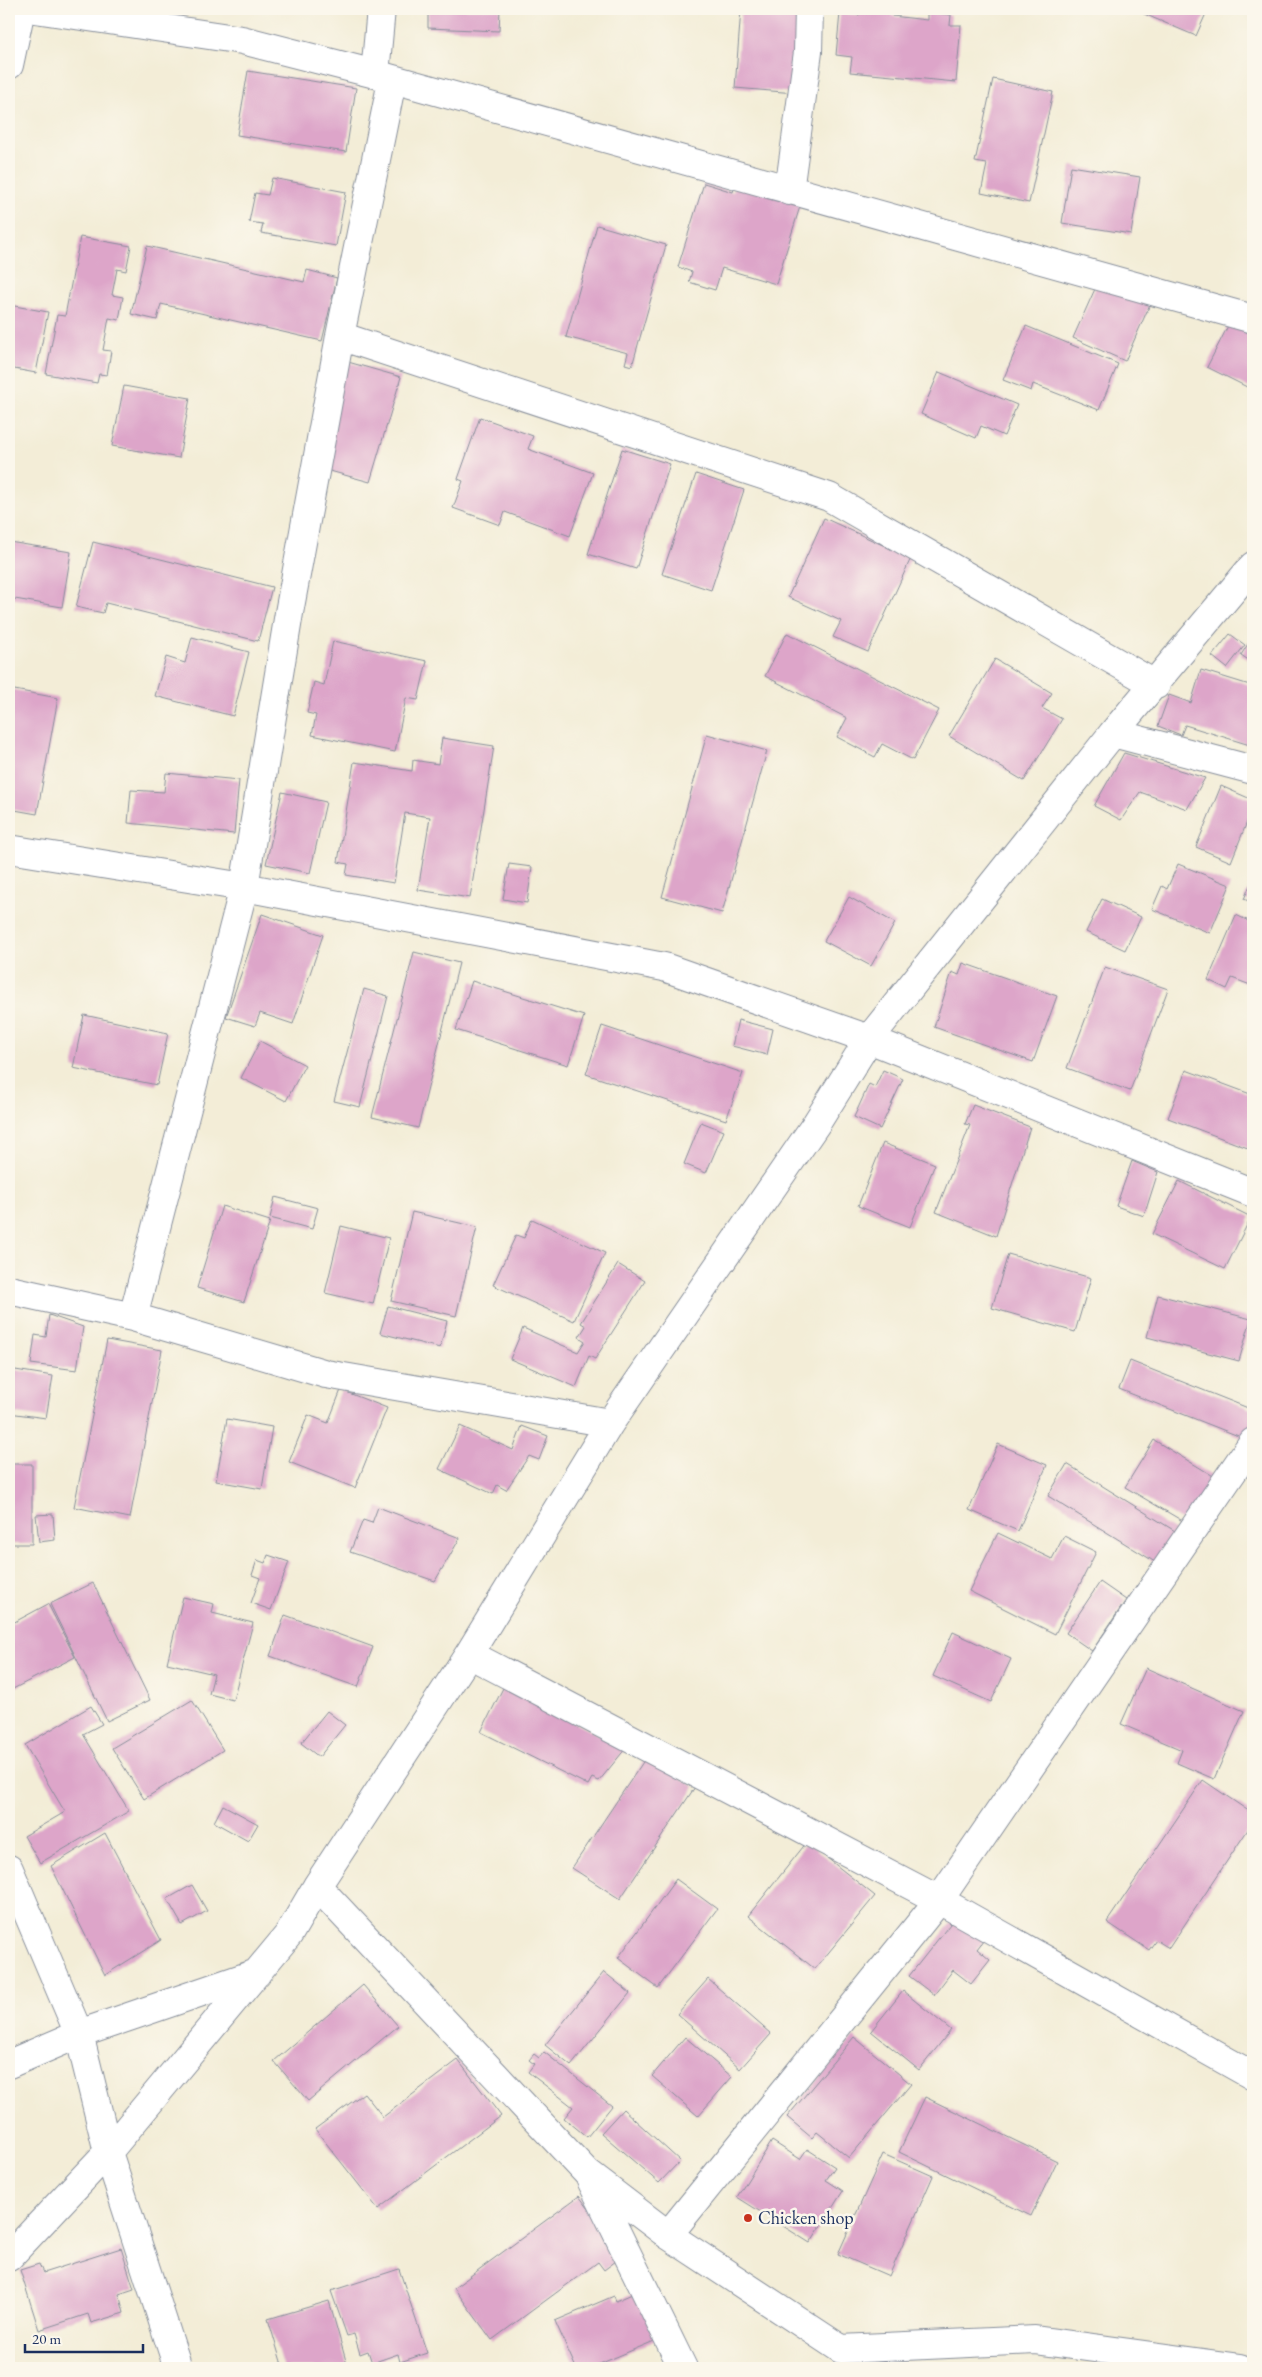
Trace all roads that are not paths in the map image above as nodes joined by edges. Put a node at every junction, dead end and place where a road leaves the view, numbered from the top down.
1 (20, 9) edge
2 (35, 9) edge
3 (381, 9) edge
4 (809, 9) edge
5 (9, 65) edge
6 (384, 77) junction
7 (790, 191) junction
8 (1253, 319) edge
9 (340, 336) junction
10 (1253, 566) edge
11 (1156, 685) junction
12 (1113, 733) junction
13 (1253, 770) edge
14 (9, 850) edge
15 (244, 887) junction
16 (870, 1039) junction
17 (1253, 1194) edge
18 (9, 1290) edge
19 (133, 1317) junction
20 (610, 1423) junction
21 (1253, 1442) edge
22 (469, 1654) junction
23 (9, 1869) edge
24 (317, 1886) junction
25 (939, 1900) junction
26 (257, 1973) junction
27 (79, 2034) junction
28 (9, 2064) edge
29 (1253, 2076) edge
30 (108, 2152) junction
31 (588, 2174) junction
32 (668, 2234) junction
33 (9, 2257) edge
34 (178, 2368) edge
35 (682, 2368) edge
36 (1240, 2368) edge

1 - 5 street
2 - 6 street
3 - 6 street
4 - 7 street
6 - 7 street
6 - 9 street
7 - 8 street
9 - 11 street
9 - 15 street
10 - 11 street
11 - 12 street
12 - 13 street
12 - 16 street
14 - 15 street
15 - 16 street
15 - 19 street
16 - 17 street
16 - 20 street
18 - 19 street
19 - 20 street
20 - 22 street
21 - 25 street
22 - 24 street
22 - 25 street
23 - 27 street
24 - 26 street
24 - 31 street
25 - 29 street
25 - 32 street
26 - 27 street
26 - 30 street
27 - 28 street
27 - 30 street
30 - 33 street
30 - 34 street
31 - 32 street
31 - 35 street
32 - 36 street

